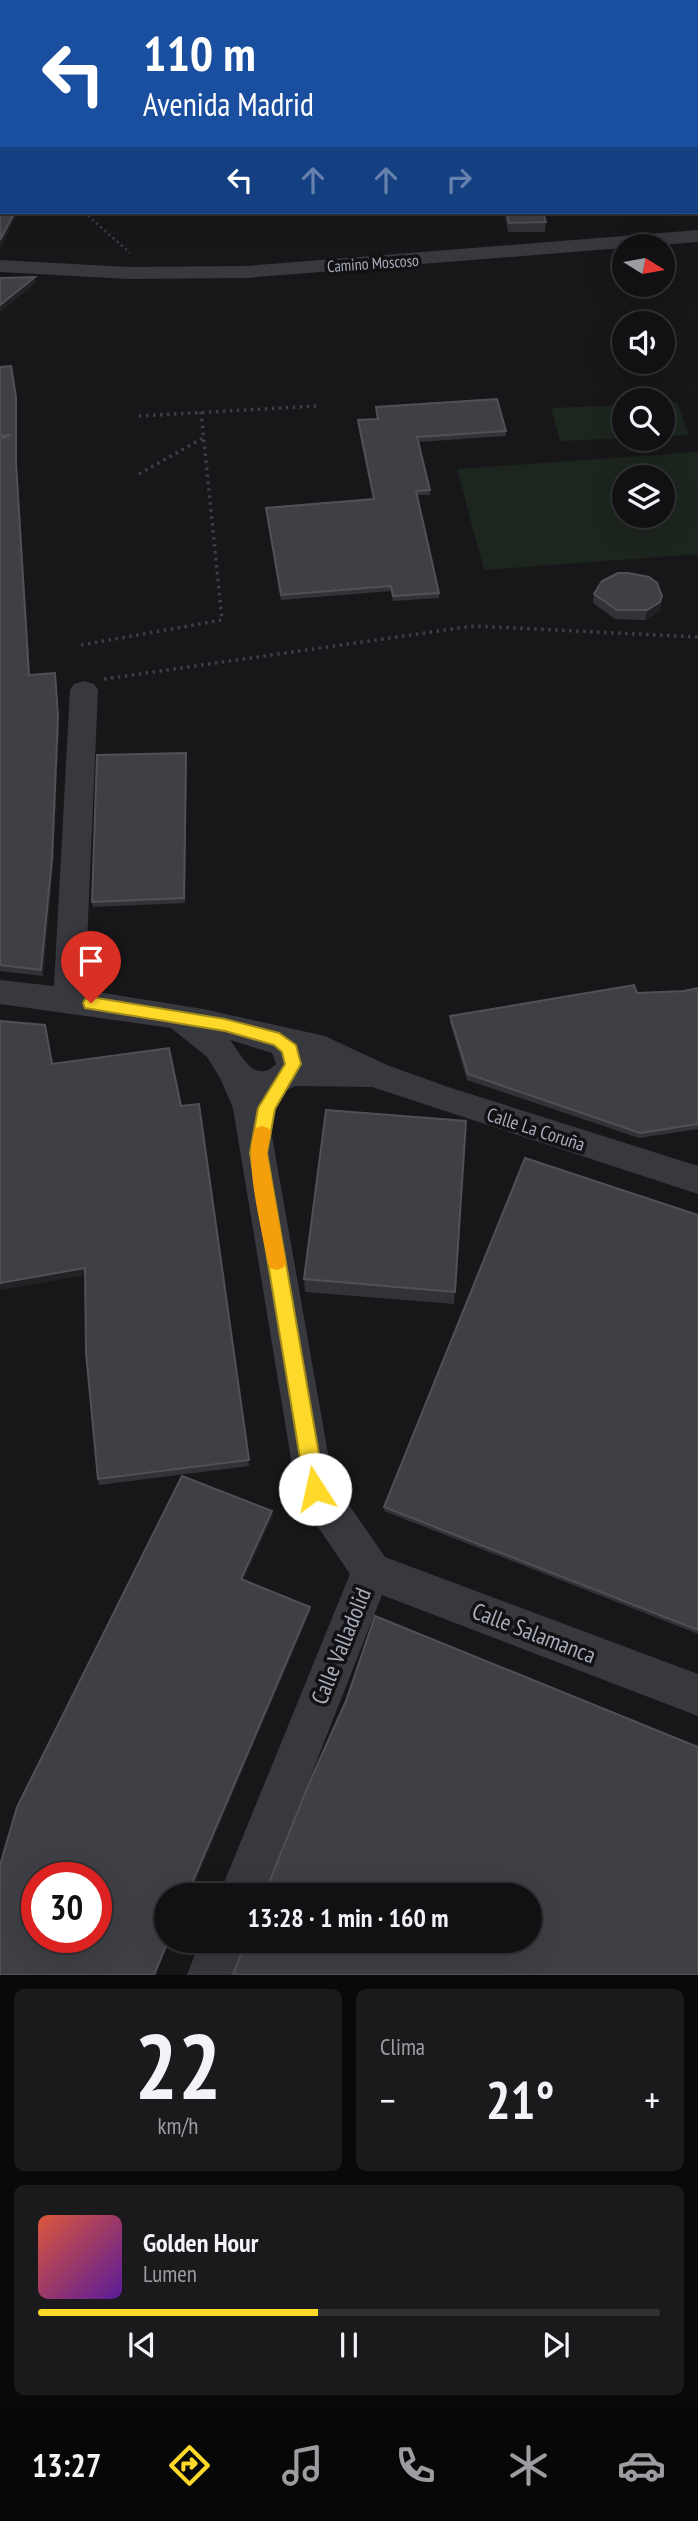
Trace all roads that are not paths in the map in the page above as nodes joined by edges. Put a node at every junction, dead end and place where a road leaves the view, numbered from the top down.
1 (698, 236) edge
2 (0, 260) edge
3 (0, 266) edge
4 (47, 268) junction
5 (84, 690) road end
6 (0, 992) edge
7 (69, 1000) junction
8 (179, 1018) junction
9 (274, 1038) junction
10 (234, 1071) junction
11 (375, 1074) junction
12 (286, 1076) junction
13 (258, 1153) junction
14 (698, 1161) edge
15 (657, 1167) junction
16 (698, 1180) edge
17 (371, 1571) junction
18 (698, 1695) edge
19 (247, 1883) edge
20 (218, 1953) edge
21 (210, 1975) edge

1 - 4 street, Camino Moscoso
2 - 4 street, Camino Moscoso
3 - 4 street, Camino Moscoso
5 - 7 street
6 - 7 street, Calle La Coruña
7 - 8 street, Calle La Coruña
8 - 9 street, Calle La Coruña
8 - 10 street, Calle Valladolid
9 - 10 street
9 - 11 street, Calle La Coruña
9 - 12 street
10 - 12 street
10 - 13 street, Calle Valladolid
11 - 12 street, Calle La Coruña
11 - 15 street, Calle La Coruña
12 - 13 street, Calle Valladolid
13 - 17 street, Calle Valladolid
14 - 15 street
15 - 16 street, Calle La Coruña
17 - 18 street, Calle Salamanca
17 - 19 street, Calle Valladolid
20 - 21 street

